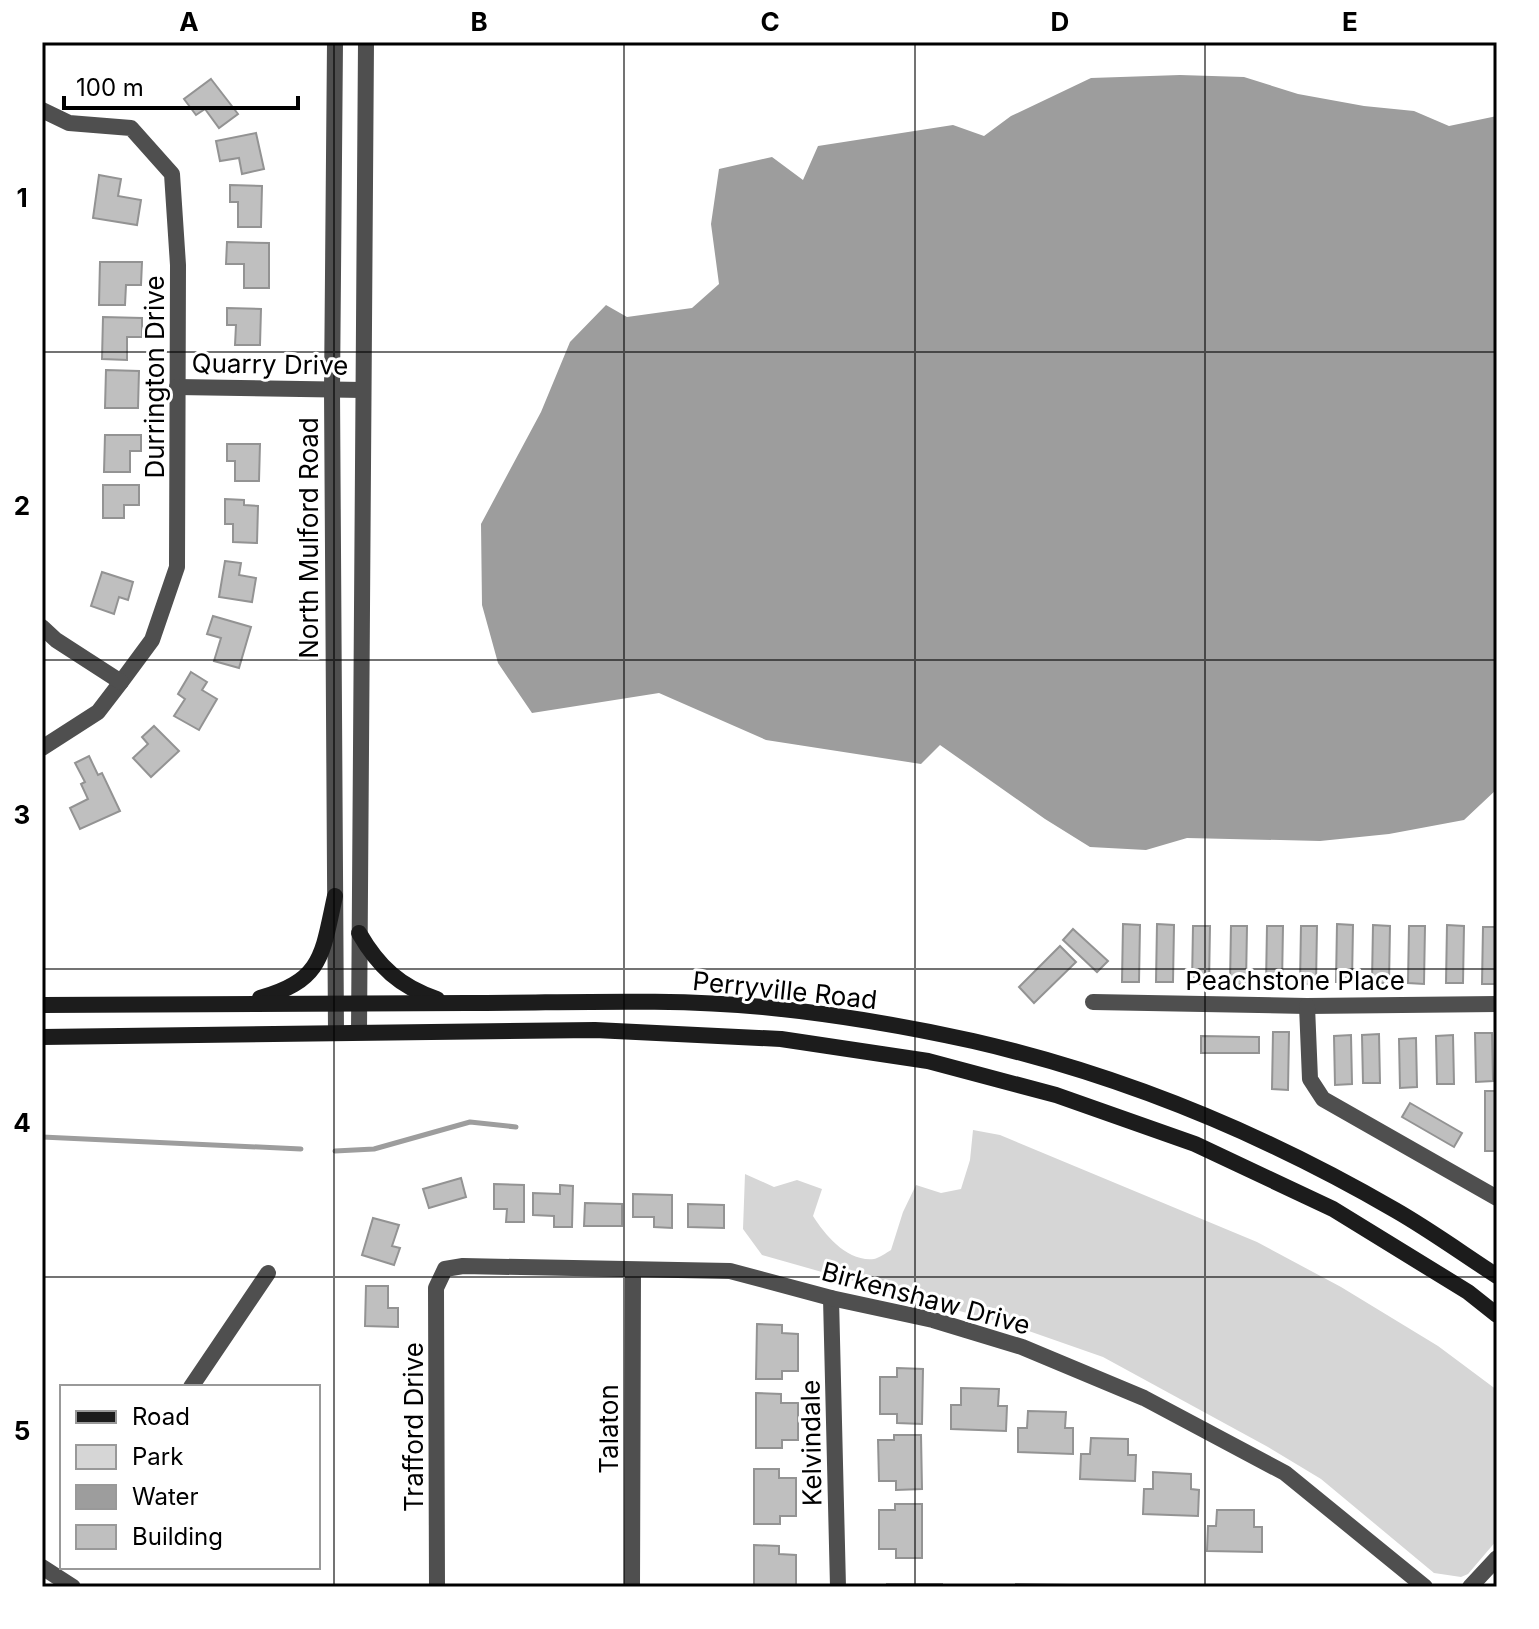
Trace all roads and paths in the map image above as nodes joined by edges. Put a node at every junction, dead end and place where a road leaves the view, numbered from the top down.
1 (335, 42) edge
2 (366, 42) edge
3 (42, 110) edge
4 (177, 387) junction
5 (332, 390) junction
6 (363, 390) junction
7 (42, 627) edge
8 (121, 682) junction
9 (42, 748) edge
10 (335, 896) junction
11 (359, 933) junction
12 (1093, 1002) dead end
13 (450, 1003) junction
14 (243, 1004) junction
15 (335, 1004) junction
16 (359, 1004) junction
17 (1497, 1004) edge
18 (42, 1005) edge
19 (1307, 1006) junction
20 (359, 1032) junction
21 (336, 1033) junction
22 (42, 1037) edge
23 (1497, 1198) edge
24 (445, 1269) joint
25 (633, 1271) junction
26 (268, 1273) dead end
27 (1497, 1276) edge
28 (831, 1298) junction
29 (1497, 1315) edge
30 (192, 1385) edge
31 (1497, 1558) edge
32 (42, 1567) edge
33 (67, 1578) edge
34 (437, 1587) edge
35 (632, 1587) edge
36 (838, 1587) edge
37 (1425, 1587) edge
38 (1470, 1587) edge

1 - 5 street, North Mulford Road
2 - 6 street, North Mulford Road
3 - 4 street, Durrington Drive
4 - 5 street, Quarry Drive
4 - 8 street, Durrington Drive
5 - 6 street, Quarry Drive
5 - 10 street, North Mulford Road
6 - 11 street, North Mulford Road
7 - 8 street
8 - 9 street, Durrington Drive
10 - 14 main road
10 - 15 street, North Mulford Road
11 - 13 main road
11 - 16 street, North Mulford Road
12 - 19 street, Peachstone Place
13 - 16 main road, Perryville Road
13 - 27 main road, Perryville Road
14 - 15 main road, Perryville Road
14 - 18 main road, Perryville Road
15 - 16 main road, Perryville Road
15 - 21 street, North Mulford Road
16 - 20 street, North Mulford Road
17 - 19 street, Peachstone Place
19 - 23 street
20 - 21 main road, Perryville Road
20 - 29 main road, Perryville Road
21 - 22 main road, Perryville Road
24 - 25 street, Birkenshaw Drive
24 - 34 street, Trafford Drive
25 - 28 street, Birkenshaw Drive
25 - 35 street, Talaton
26 - 30 street
28 - 36 street, Kelvindale
28 - 37 street, Birkenshaw Drive
31 - 38 street
32 - 33 street

